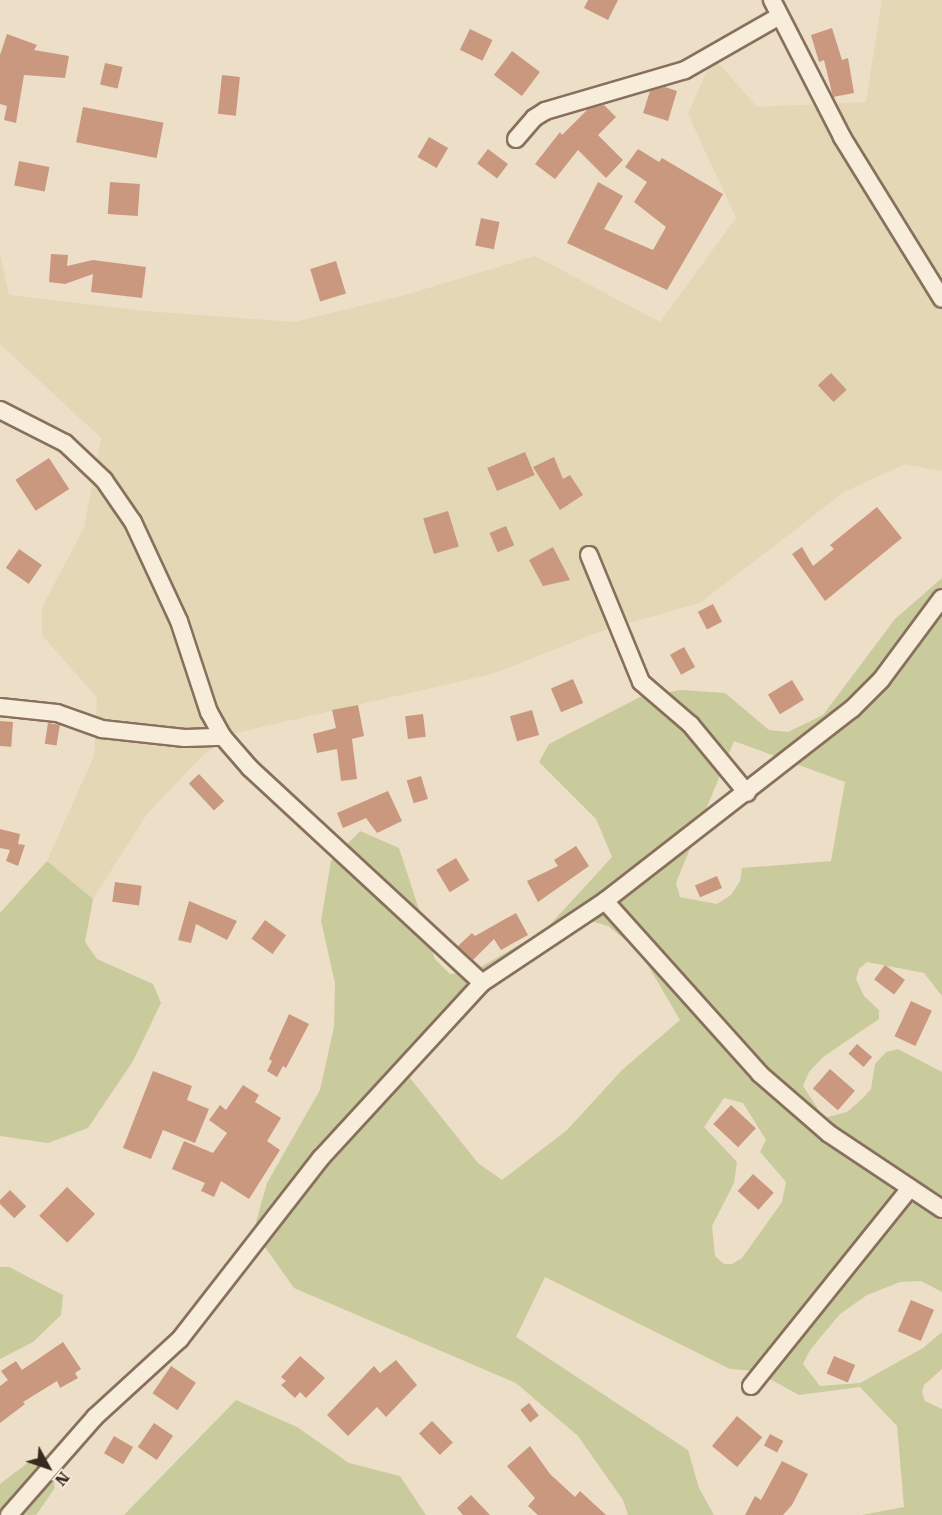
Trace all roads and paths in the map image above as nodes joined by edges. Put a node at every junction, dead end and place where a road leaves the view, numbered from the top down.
1 (772, 0) edge
2 (778, 17) junction
3 (516, 139) dead end
4 (942, 299) edge
5 (0, 410) edge
6 (590, 555) dead end
7 (942, 598) edge
8 (0, 707) edge
9 (223, 737) junction
10 (747, 793) junction
11 (605, 901) junction
12 (482, 982) junction
13 (909, 1188) junction
14 (942, 1209) edge
15 (751, 1386) dead end
16 (9, 1515) edge

1 - 2 street
2 - 3 street
2 - 4 street
5 - 9 street
6 - 10 street
7 - 10 street
8 - 9 street
9 - 12 street
10 - 11 street
11 - 12 street
11 - 13 street
12 - 16 street
13 - 14 street
13 - 15 street

